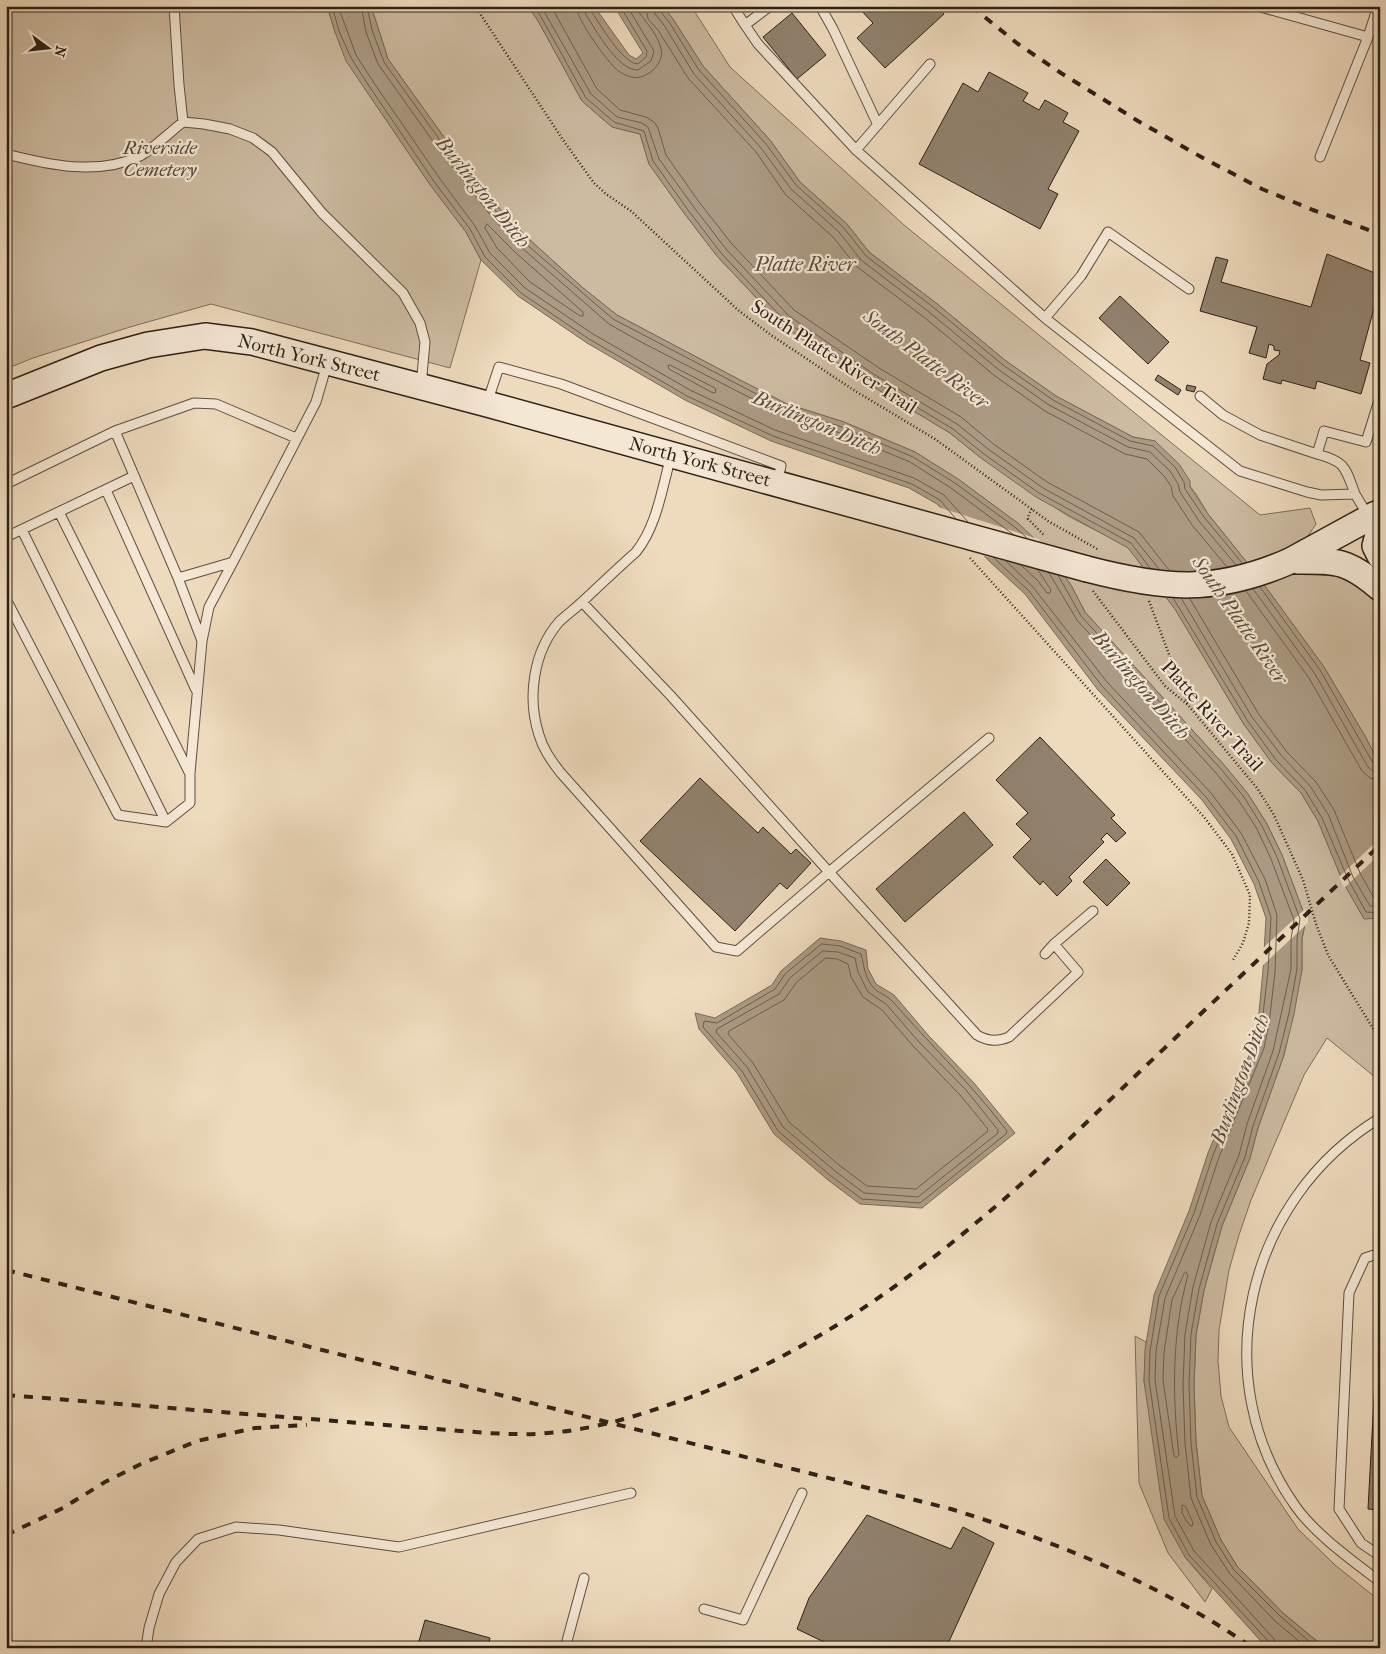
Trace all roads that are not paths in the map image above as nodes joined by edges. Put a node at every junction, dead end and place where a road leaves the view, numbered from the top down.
1 (174, 6) edge
2 (733, 6) edge
3 (770, 6) edge
4 (820, 6) edge
5 (1257, 6) edge
6 (1378, 6) edge
7 (745, 25) junction
8 (1368, 37) junction
9 (930, 64) dead end
10 (183, 122) junction
11 (878, 125) junction
12 (856, 150) junction
13 (6, 154) edge
14 (1320, 157) dead end
15 (1189, 289) dead end
16 (1045, 318) junction
17 (328, 362) junction
18 (421, 386) junction
19 (6, 396) edge
20 (1200, 396) dead end
21 (1380, 396) edge
22 (487, 404) junction
23 (115, 431) junction
24 (296, 438) junction
25 (671, 454) junction
26 (1317, 454) junction
27 (134, 476) junction
28 (777, 483) junction
29 (6, 484) edge
30 (106, 490) junction
31 (59, 512) junction
32 (1375, 520) edge
33 (22, 530) junction
34 (6, 537) edge
35 (1290, 561) junction
36 (233, 562) junction
37 (178, 578) junction
38 (1380, 588) edge
39 (6, 599) edge
40 (582, 602) junction
41 (202, 641) junction
42 (197, 693) junction
43 (989, 738) dead end
44 (190, 773) junction
45 (166, 822) junction
46 (829, 872) junction
47 (1093, 911) dead end
48 (1054, 944) junction
49 (1045, 954) dead end
50 (1380, 1118) edge
51 (1380, 1253) edge
52 (631, 1493) dead end
53 (802, 1493) dead end
54 (1380, 1556) edge
55 (584, 1578) dead end
56 (1380, 1582) edge
57 (704, 1609) dead end
58 (567, 1641) dead end
59 (146, 1648) edge

1 - 10 lane
2 - 7 lane
3 - 7 lane
4 - 11 lane
5 - 8 lane
6 - 8 lane
7 - 12 lane
8 - 14 lane
9 - 11 lane
10 - 13 lane
10 - 18 lane
11 - 12 lane
12 - 16 lane
15 - 16 lane
16 - 32 lane
17 - 18 main road, North York Street
17 - 19 main road, North York Street
17 - 24 lane
18 - 22 main road, North York Street
20 - 26 lane
21 - 26 lane
22 - 25 main road, North York Street
22 - 28 lane
23 - 24 lane
23 - 27 lane
23 - 29 lane
24 - 36 lane
25 - 28 main road, North York Street
25 - 40 lane
26 - 32 lane
27 - 30 lane
27 - 37 lane
28 - 35 main road, North York Street, bridge
30 - 31 lane
30 - 42 lane
31 - 33 lane
31 - 44 lane
32 - 35 main road, North York Street
33 - 34 lane
33 - 45 lane
35 - 38 main road
36 - 37 lane
36 - 41 lane
37 - 41 lane
39 - 45 lane
40 - 46 lane
40 - 46 lane
41 - 42 lane
42 - 44 lane
43 - 46 lane
44 - 45 lane
46 - 48 lane
47 - 48 lane
48 - 49 lane
50 - 56 lane
51 - 54 lane
52 - 59 lane
53 - 57 lane
55 - 58 lane

